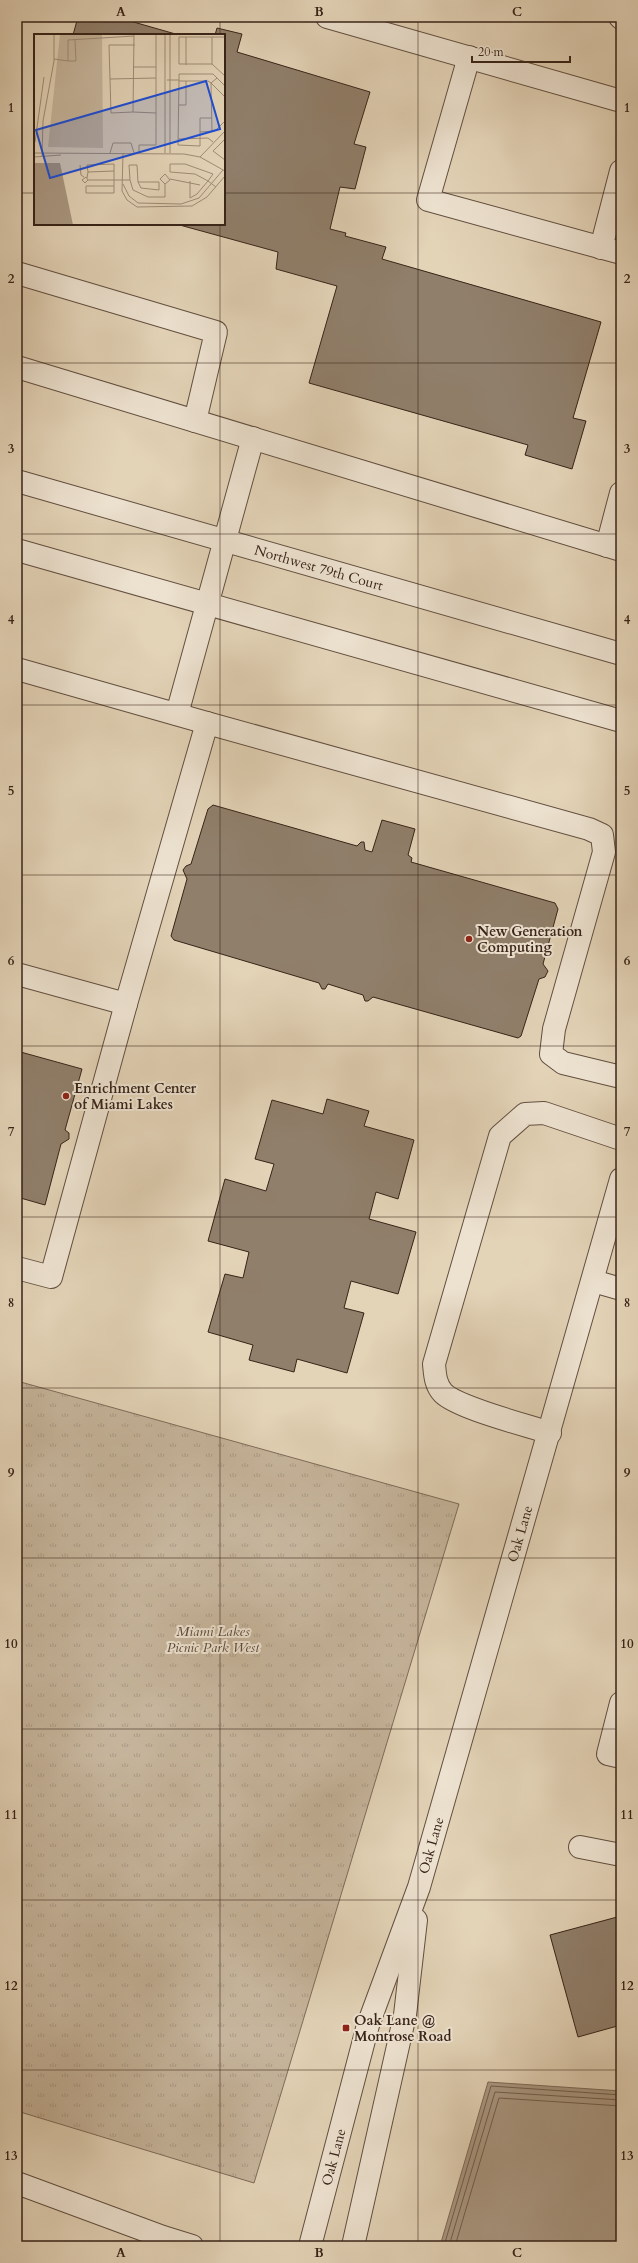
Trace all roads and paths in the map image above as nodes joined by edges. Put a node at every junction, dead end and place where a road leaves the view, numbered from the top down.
1 (327, 17) edge
2 (469, 57) junction
3 (621, 101) edge
4 (621, 170) edge
5 (611, 250) edge
6 (17, 273) edge
7 (17, 367) edge
8 (195, 421) junction
9 (254, 438) junction
10 (17, 481) edge
11 (621, 493) edge
12 (225, 541) junction
13 (614, 548) edge
14 (17, 550) edge
15 (208, 604) junction
16 (621, 654) edge
17 (17, 669) edge
18 (177, 714) junction
19 (621, 722) edge
20 (207, 723) junction
21 (17, 974) edge
22 (126, 1004) junction
23 (621, 1078) edge
24 (621, 1139) edge
25 (621, 1180) edge
26 (17, 1268) edge
27 (593, 1281) junction
28 (621, 1289) edge
29 (550, 1433) junction
30 (621, 1703) edge
31 (621, 1757) edge
32 (580, 1846) dead end
33 (621, 1855) edge
34 (419, 1887) junction
35 (17, 2183) edge
36 (192, 2246) edge
37 (310, 2246) edge
38 (353, 2246) edge

1 - 2 street
2 - 3 street
2 - 5 street
4 - 5 street
6 - 8 street
7 - 8 street
8 - 9 street
9 - 12 street
9 - 13 street
10 - 12 street, Northwest 79th Court
11 - 13 street
12 - 15 street
12 - 16 street, Northwest 79th Court
14 - 15 street
15 - 18 street
15 - 19 street
17 - 18 street
18 - 20 street
20 - 22 street
20 - 23 street
21 - 22 street
22 - 26 street
24 - 29 street
25 - 27 street, Oak Lane
27 - 28 street
27 - 29 street, Oak Lane
29 - 34 street, Oak Lane
30 - 31 street
32 - 33 street
34 - 37 street, Oak Lane
34 - 38 street, Oak Lane
35 - 36 street

